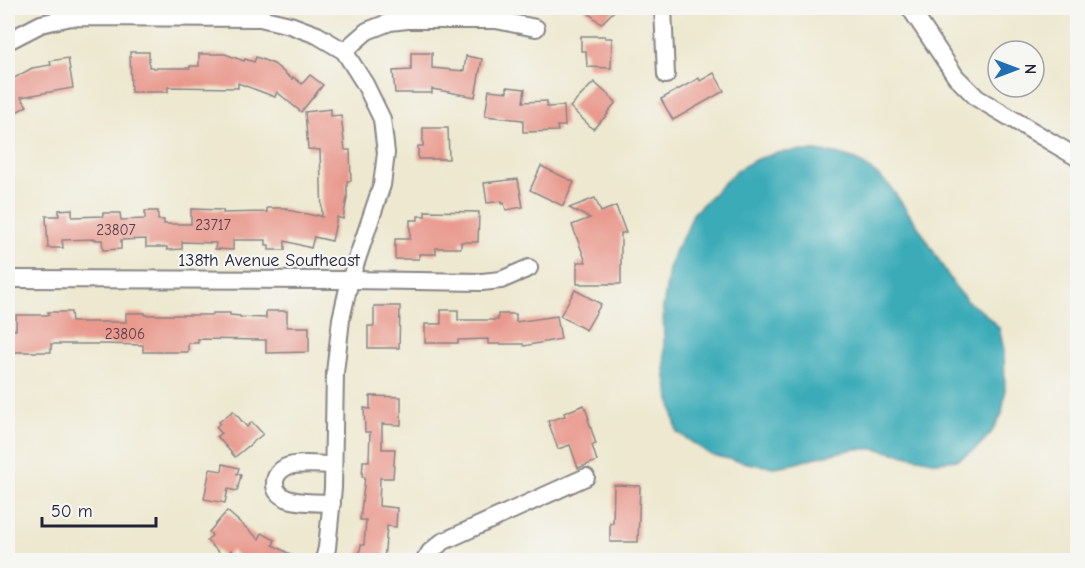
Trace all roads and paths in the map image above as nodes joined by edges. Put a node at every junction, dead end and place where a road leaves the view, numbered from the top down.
1 (663, 8) edge
2 (910, 8) edge
3 (536, 28) dead end
4 (8, 41) edge
5 (344, 51) junction
6 (666, 75) dead end
7 (1077, 158) edge
8 (529, 268) dead end
9 (8, 279) edge
10 (350, 280) junction
11 (333, 465) junction
12 (586, 477) dead end
13 (332, 502) junction
14 (324, 561) edge
15 (425, 561) edge

1 - 6 street
2 - 7 street
3 - 5 street
4 - 5 street
5 - 10 street
8 - 10 street, 138th Avenue Southeast
9 - 10 street, 138th Avenue Southeast
10 - 11 street
11 - 13 street
11 - 13 street
12 - 15 street
13 - 14 street

